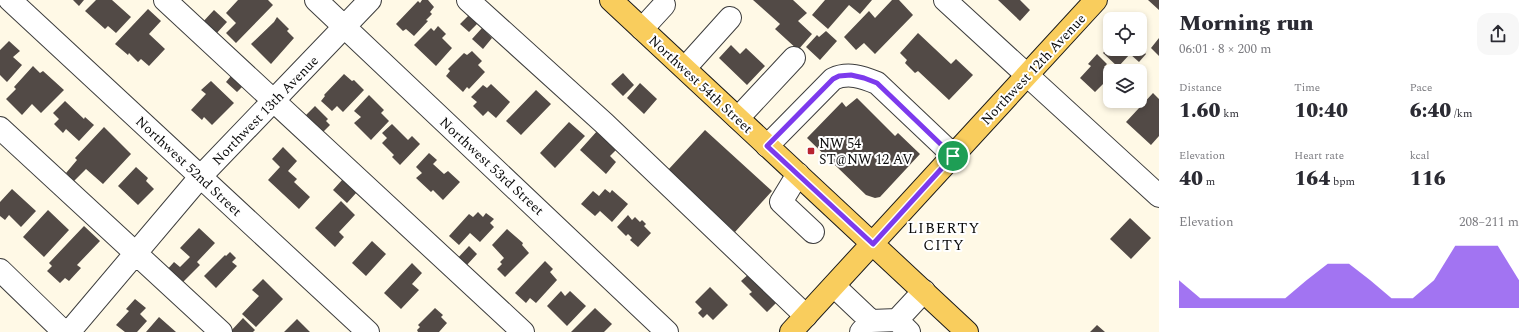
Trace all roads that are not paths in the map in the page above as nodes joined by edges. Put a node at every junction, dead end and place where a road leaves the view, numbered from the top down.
1 (10, 0) edge
2 (165, 0) edge
3 (316, 0) edge
4 (370, 0) edge
5 (468, 0) edge
6 (611, 0) edge
7 (945, 0) edge
8 (1096, 0) edge
9 (664, 5) dead end
10 (730, 18) dead end
11 (345, 27) junction
12 (642, 29) junction
13 (794, 58) dead end
14 (685, 68) junction
15 (1026, 76) junction
16 (274, 101) junction
17 (738, 118) junction
18 (0, 128) edge
19 (767, 146) junction
20 (953, 156) junction
21 (798, 174) junction
22 (201, 176) junction
23 (1159, 196) edge
24 (813, 232) dead end
25 (873, 244) junction
26 (135, 254) junction
27 (0, 270) edge
28 (834, 286) junction
29 (924, 292) junction
30 (800, 326) edge
31 (903, 326) edge
32 (866, 327) edge
33 (64, 332) edge
34 (68, 332) edge
35 (221, 332) edge
36 (368, 332) edge
37 (522, 332) edge
38 (667, 332) edge
39 (967, 332) edge

1 - 22 street, Northwest 52nd Street
2 - 16 street
3 - 11 street, Northwest 53rd Street
4 - 11 street, Northwest 13th Avenue
5 - 30 street
6 - 12 main road, Northwest 54th Street
7 - 15 street
8 - 15 main road, Northwest 12th Avenue
9 - 12 street
10 - 14 street
11 - 16 street, Northwest 13th Avenue
11 - 38 street, Northwest 53rd Street
12 - 14 main road, Northwest 54th Street
13 - 17 street
14 - 17 main road, Northwest 54th Street
15 - 20 main road, Northwest 12th Avenue
15 - 23 street
16 - 22 street, Northwest 13th Avenue
16 - 37 street
17 - 19 main road, Northwest 54th Street
18 - 26 street
19 - 20 street
19 - 21 main road, Northwest 54th Street
20 - 25 main road, Northwest 12th Avenue
21 - 24 street
21 - 25 main road, Northwest 54th Street
22 - 26 street, Northwest 13th Avenue
22 - 36 street, Northwest 52nd Street
25 - 28 main road, Northwest 12th Avenue
25 - 29 main road, Northwest 54th Street
26 - 34 street, Northwest 13th Avenue
26 - 35 street
27 - 33 street
28 - 30 main road, Northwest 12th Avenue
28 - 32 street
29 - 31 street
29 - 39 main road, Northwest 54th Street
31 - 32 street

